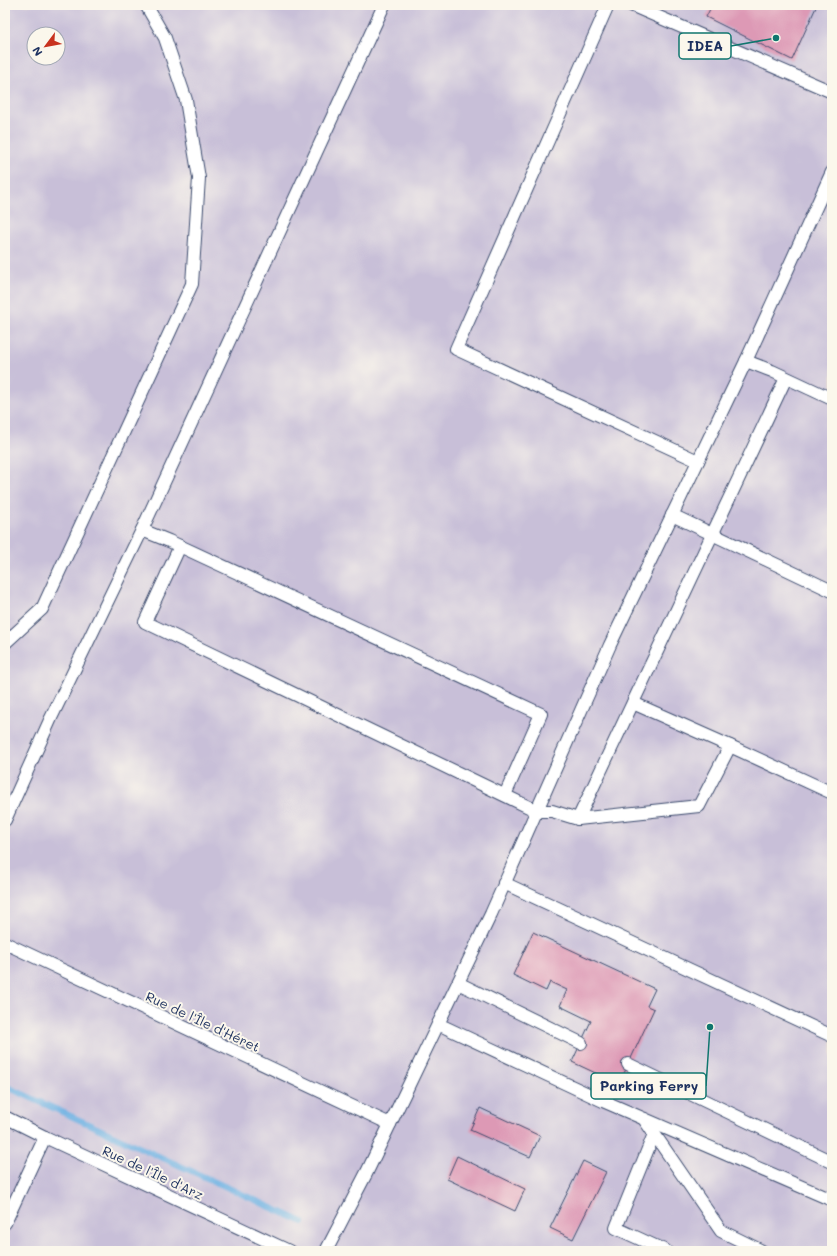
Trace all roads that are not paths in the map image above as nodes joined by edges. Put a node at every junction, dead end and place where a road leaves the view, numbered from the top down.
1 (146, 5) edge
2 (384, 5) edge
3 (608, 5) edge
4 (631, 5) edge
5 (832, 92) edge
6 (832, 172) edge
7 (746, 361) junction
8 (786, 378) junction
9 (832, 399) edge
10 (698, 461) junction
11 (672, 515) junction
12 (142, 530) junction
13 (713, 535) junction
14 (180, 546) junction
15 (832, 591) edge
16 (5, 643) edge
17 (633, 703) junction
18 (730, 746) junction
19 (832, 793) edge
20 (504, 795) junction
21 (537, 810) junction
22 (578, 819) junction
23 (5, 820) edge
24 (504, 883) junction
25 (5, 943) edge
26 (458, 983) junction
27 (438, 1024) junction
28 (832, 1036) edge
29 (581, 1043) dead end
30 (628, 1064) dead end
31 (5, 1117) edge
32 (644, 1118) junction
33 (390, 1124) junction
34 (654, 1134) junction
35 (44, 1137) junction
36 (832, 1162) edge
37 (832, 1200) edge
38 (5, 1222) edge
39 (289, 1251) edge
40 (326, 1251) edge
41 (666, 1251) edge
42 (762, 1251) edge

1 - 16 lane
2 - 12 lane
3 - 10 lane
4 - 5 lane
6 - 7 lane
7 - 8 lane
7 - 10 lane
8 - 9 lane
8 - 13 lane
10 - 11 lane
11 - 13 lane
11 - 21 lane
12 - 14 lane
12 - 23 lane
13 - 15 lane
13 - 17 lane
14 - 20 lane
14 - 20 lane
17 - 18 lane
17 - 22 lane
18 - 19 lane
18 - 22 lane
20 - 21 lane
21 - 22 lane
21 - 24 lane
24 - 26 lane
24 - 28 lane
25 - 33 lane, Rue de l'Île d'Héret
26 - 27 lane
26 - 29 lane
27 - 32 lane
27 - 33 lane
30 - 36 lane
31 - 35 lane, Rue de l'Île d'Arz
32 - 34 lane
32 - 37 lane
33 - 40 lane
34 - 41 lane
34 - 42 lane
35 - 38 lane
35 - 39 lane, Rue de l'Île d'Arz

